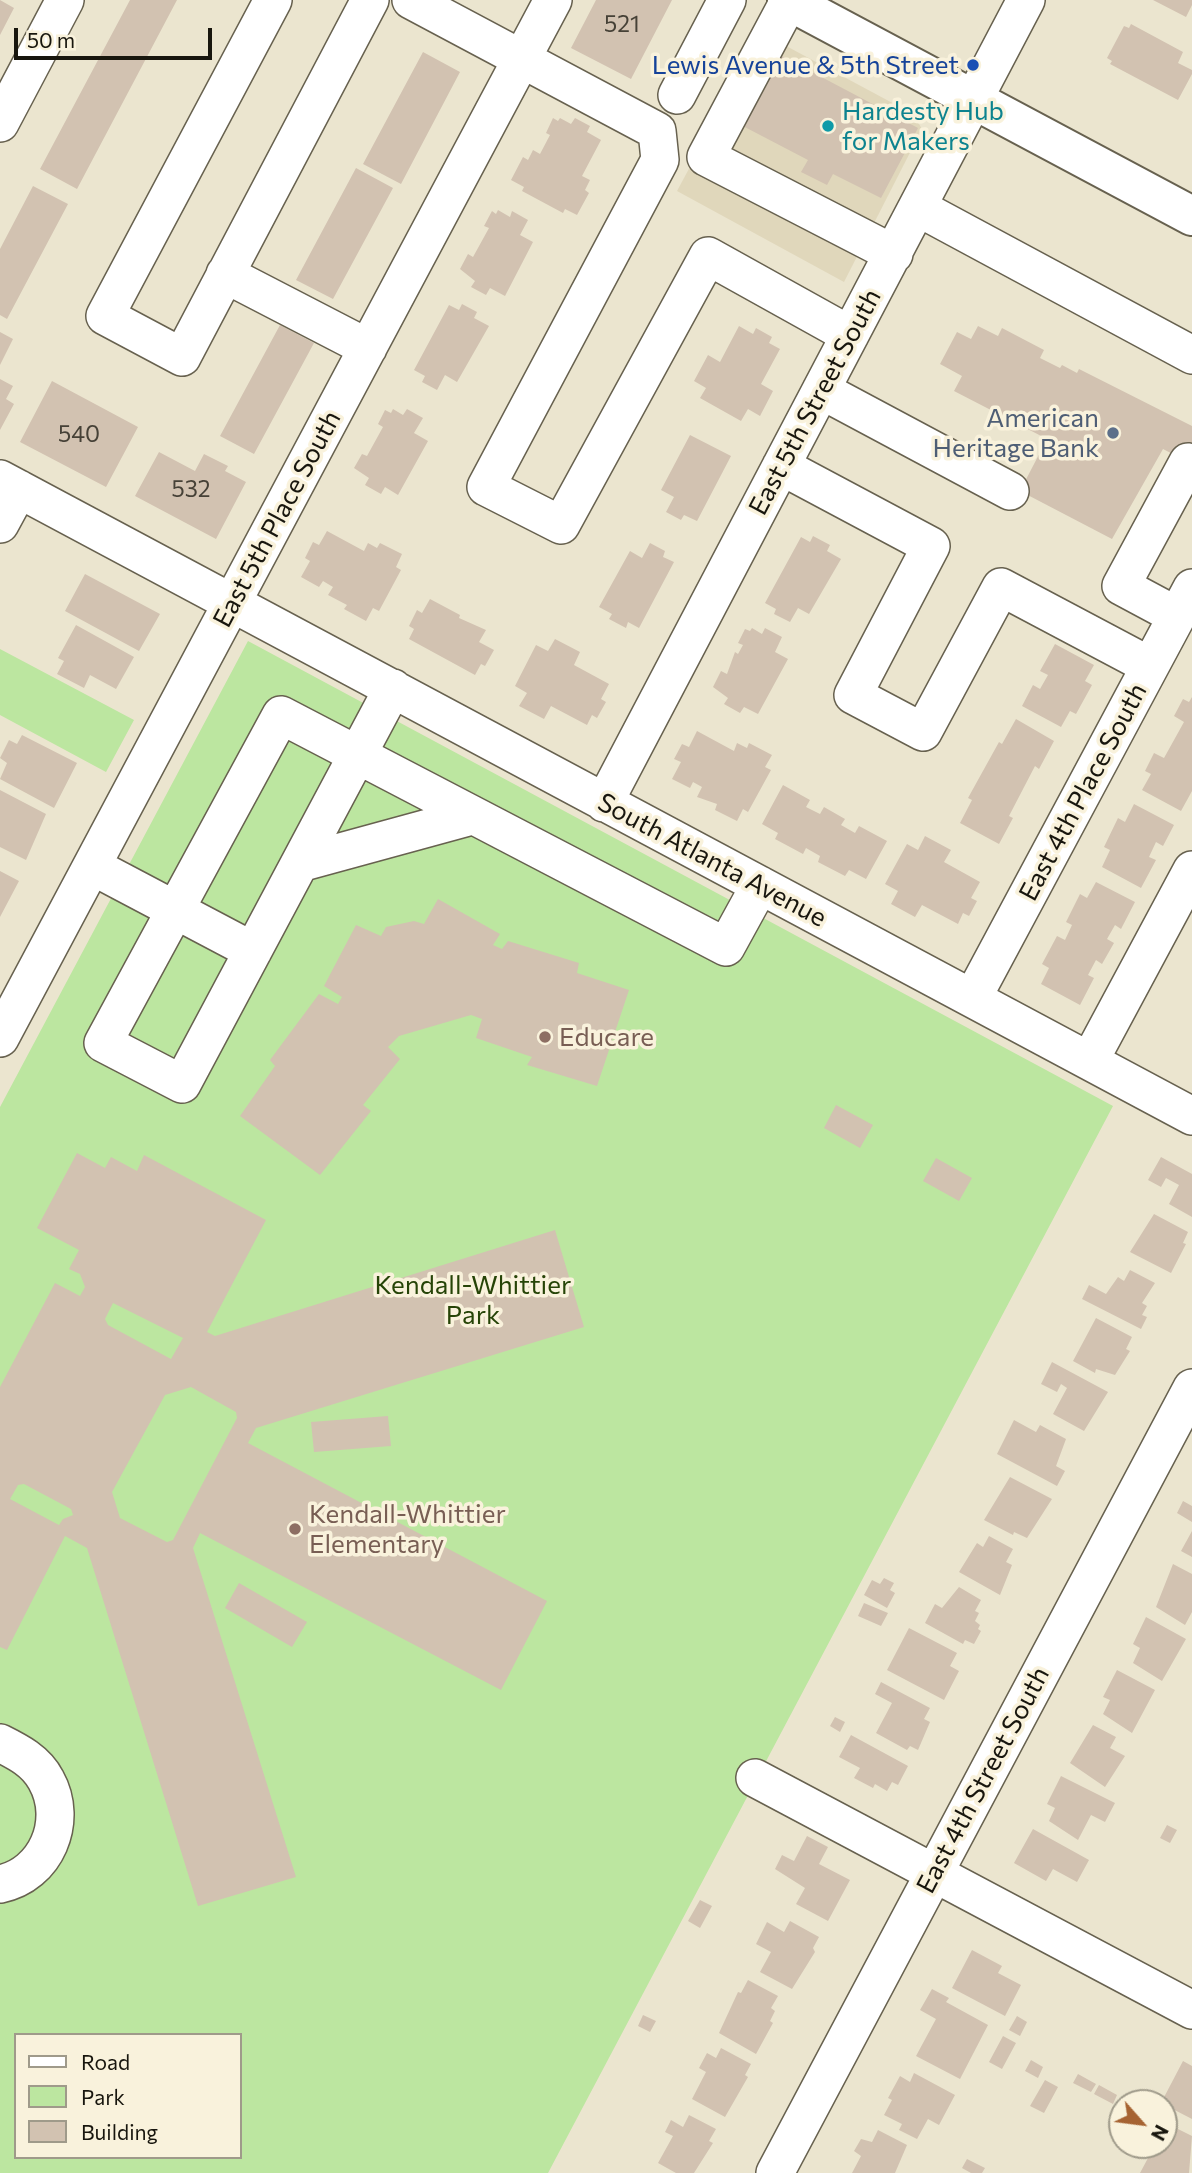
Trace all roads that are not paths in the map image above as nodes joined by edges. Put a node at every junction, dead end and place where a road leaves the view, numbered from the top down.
1 (65, 0) edge
2 (273, 0) edge
3 (370, 0) edge
4 (411, 0) edge
5 (552, 0) edge
6 (727, 0) edge
7 (1026, 0) edge
8 (788, 1) edge
9 (522, 58) junction
10 (677, 95) dead end
11 (975, 100) junction
12 (0, 123) edge
13 (919, 208) junction
14 (1192, 215) edge
15 (894, 254) junction
16 (225, 274) junction
17 (850, 335) junction
18 (368, 348) junction
19 (1192, 355) edge
20 (821, 390) junction
21 (1188, 462) dead end
22 (781, 466) junction
23 (9, 484) edge
24 (1010, 491) dead end
25 (0, 524) edge
26 (233, 604) junction
27 (1186, 604) edge
28 (1150, 666) junction
29 (393, 688) junction
30 (357, 756) junction
31 (604, 803) junction
32 (472, 816) junction
33 (300, 863) junction
34 (92, 866) junction
35 (1192, 870) edge
36 (760, 885) junction
37 (176, 910) junction
38 (253, 951) junction
39 (973, 997) junction
40 (0, 1038) edge
41 (1090, 1060) junction
42 (1192, 1116) edge
43 (1192, 1388) edge
44 (0, 1743) edge
45 (755, 1778) dead end
46 (934, 1872) junction
47 (0, 1884) edge
48 (1192, 2010) edge
49 (775, 2173) edge

1 - 12 street
2 - 16 street
3 - 16 street
4 - 9 street
5 - 9 street, East 5th Place South
6 - 10 street
7 - 11 street, East 5th Street South
8 - 11 main road
8 - 15 street
9 - 17 street
9 - 18 street, East 5th Place South
11 - 13 street, East 5th Street South
11 - 14 main road
13 - 15 street, East 5th Street South
13 - 19 street
15 - 17 street, East 5th Street South
16 - 18 street
17 - 20 street, East 5th Street South
18 - 26 street, East 5th Place South
20 - 22 street, East 5th Street South
20 - 24 street
21 - 27 street
22 - 28 street
22 - 31 street, East 5th Street South
23 - 25 street
23 - 26 street, South Atlanta Avenue
26 - 29 street, South Atlanta Avenue
26 - 34 street, East 5th Place South
27 - 28 street, East 4th Place South
28 - 39 street, East 4th Place South
29 - 30 street
29 - 31 street, South Atlanta Avenue
30 - 32 street
30 - 33 street
30 - 37 street
31 - 36 street, South Atlanta Avenue
32 - 33 street
32 - 36 street
33 - 38 street
34 - 37 street
34 - 40 street, East 5th Place South
35 - 41 street
36 - 39 street, South Atlanta Avenue
37 - 38 street
37 - 38 street
39 - 41 street, South Atlanta Avenue
41 - 42 street, South Atlanta Avenue
43 - 46 street, East 4th Street South
44 - 47 street
45 - 46 street
46 - 48 street
46 - 49 street, East 4th Street South

